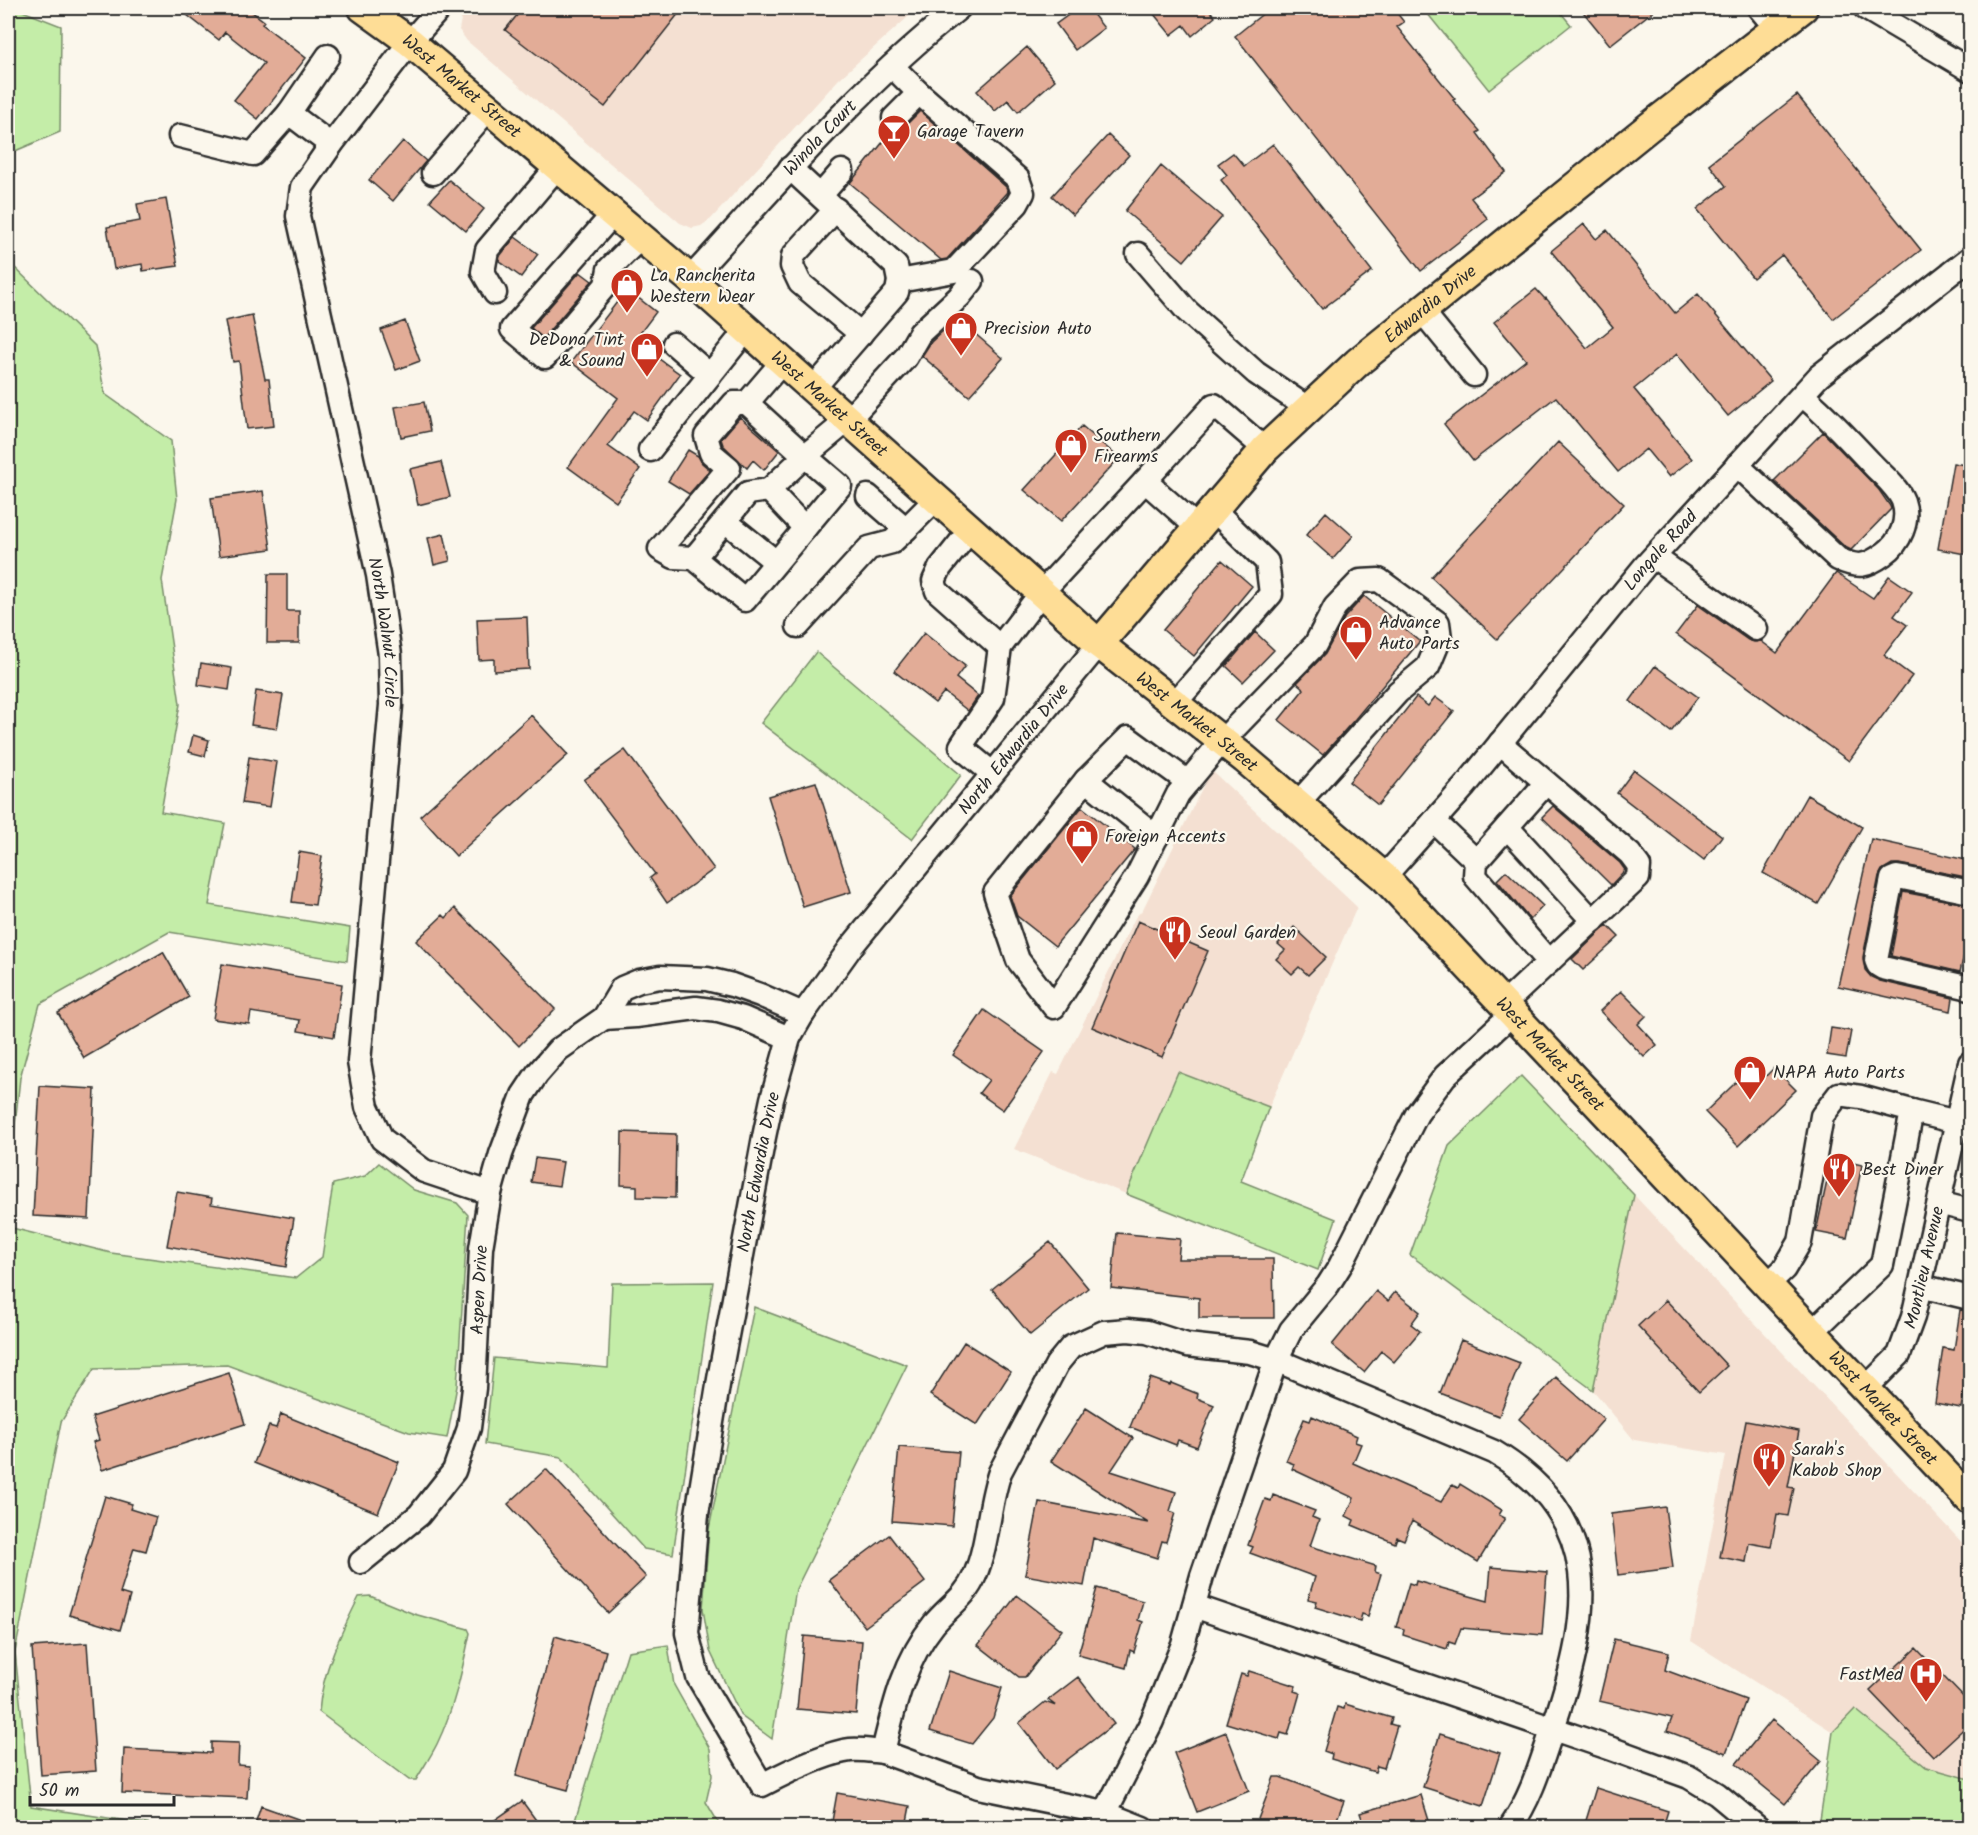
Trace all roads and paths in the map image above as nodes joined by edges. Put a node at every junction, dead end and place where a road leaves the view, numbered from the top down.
1 (363, 8) edge
2 (440, 8) edge
3 (959, 8) edge
4 (1803, 8) edge
5 (1865, 8) edge
6 (1768, 18) edge
7 (411, 42) junction
8 (328, 56) dead end
9 (892, 66) junction
10 (1971, 69) edge
11 (919, 93) junction
12 (489, 108) junction
13 (289, 112) junction
14 (894, 118) dead end
15 (180, 136) dead end
16 (331, 145) junction
17 (558, 166) junction
18 (790, 168) junction
19 (842, 171) dead end
20 (433, 172) dead end
21 (829, 202) junction
22 (614, 213) junction
23 (641, 237) junction
24 (1138, 254) dead end
25 (1971, 258) edge
26 (690, 279) junction
27 (899, 281) junction
28 (972, 281) dead end
29 (495, 293) dead end
30 (1422, 311) junction
31 (747, 329) junction
32 (861, 334) junction
33 (674, 344) dead end
34 (783, 362) junction
35 (710, 375) junction
36 (1474, 375) dead end
37 (813, 388) junction
38 (1802, 395) junction
39 (747, 403) junction
40 (1309, 409) junction
41 (848, 420) junction
42 (1265, 449) junction
43 (650, 450) dead end
44 (805, 456) junction
45 (1737, 465) junction
46 (1145, 481) junction
47 (769, 490) junction
48 (868, 496) dead end
49 (936, 499) junction
50 (1205, 518) junction
51 (725, 521) junction
52 (805, 528) junction
53 (906, 529) junction
54 (971, 530) junction
55 (1654, 557) junction
56 (694, 558) junction
57 (776, 562) junction
58 (1041, 593) junction
59 (798, 627) dead end
60 (1756, 629) dead end
61 (1099, 644) junction
62 (1000, 647) junction
63 (1174, 704) junction
64 (1222, 741) junction
65 (1500, 743) junction
66 (992, 773) junction
67 (1086, 780) junction
68 (1188, 782) junction
69 (1546, 783) junction
70 (1297, 804) junction
71 (1434, 821) junction
72 (1507, 827) junction
73 (1156, 837) junction
74 (1476, 862) junction
75 (1384, 877) junction
76 (1971, 892) edge
77 (1593, 921) junction
78 (1549, 962) junction
79 (1971, 988) edge
80 (1508, 1009) junction
81 (803, 1014) junction
82 (604, 1018) junction
83 (789, 1038) junction
84 (1971, 1063) edge
85 (1912, 1111) junction
86 (1957, 1122) junction
87 (489, 1193) junction
88 (1939, 1203) junction
89 (1971, 1211) edge
90 (1768, 1284) junction
91 (1920, 1286) junction
92 (1971, 1298) edge
93 (1813, 1331) junction
94 (1276, 1360) junction
95 (1866, 1388) junction
96 (1971, 1500) edge
97 (361, 1562) dead end
98 (1194, 1606) junction
99 (1552, 1729) junction
100 (883, 1752) junction
101 (1105, 1813) junction
102 (1143, 1827) edge
103 (1510, 1827) edge
104 (1758, 1827) edge

1 - 7 main road, West Market Street
2 - 7 street, North Walnut Circle
3 - 9 street, Winola Court
4 - 6 main road, Edwardia Drive
5 - 10 street
6 - 30 main road, Edwardia Drive
7 - 12 main road, West Market Street
7 - 16 street, North Walnut Circle
8 - 13 street
9 - 11 street
9 - 18 street, Winola Court
11 - 14 street
11 - 27 street
12 - 17 main road, West Market Street
12 - 20 street
13 - 15 street
13 - 16 street
16 - 87 street, North Walnut Circle
17 - 22 main road, West Market Street
17 - 29 street
18 - 21 street
18 - 26 street, Winola Court
19 - 21 street
21 - 27 street
21 - 32 street
22 - 23 main road, West Market Street
22 - 23 street
23 - 26 main road, West Market Street
24 - 40 street
25 - 38 street, Longale Road
26 - 31 main road, West Market Street
27 - 32 street
28 - 41 street
30 - 36 street
30 - 40 main road, Edwardia Drive
31 - 34 main road, West Market Street
31 - 35 street
32 - 37 street
33 - 35 street
34 - 37 main road, West Market Street
34 - 39 street
35 - 43 street
37 - 41 main road, West Market Street
38 - 45 street, Longale Road
38 - 45 street
39 - 44 street
39 - 56 street
40 - 42 main road, Edwardia Drive
41 - 44 street
41 - 49 main road, West Market Street
42 - 46 street
42 - 50 main road, Edwardia Drive
44 - 47 street
44 - 52 street
45 - 55 street, Longale Road
46 - 50 street
46 - 58 street
47 - 51 street
47 - 52 street
48 - 53 street
49 - 53 street
49 - 54 main road, West Market Street
50 - 61 main road, Edwardia Drive
50 - 63 street
51 - 56 street
51 - 57 street
52 - 57 street
53 - 59 street
54 - 58 main road, West Market Street
54 - 62 street
55 - 60 street
55 - 65 street, Longale Road
56 - 57 street
58 - 61 main road, West Market Street
58 - 62 street
61 - 63 main road, West Market Street
61 - 66 street, North Edwardia Drive
62 - 66 street
63 - 64 main road, West Market Street
64 - 68 street
64 - 70 main road, West Market Street
64 - 70 street
65 - 69 street
65 - 71 street, Longale Road
66 - 81 street, North Edwardia Drive
67 - 68 street
67 - 73 street
67 - 73 street
68 - 73 street
69 - 72 street
69 - 77 street
70 - 75 main road, West Market Street
71 - 74 street
71 - 75 street, Longale Road
72 - 74 street
72 - 77 street
74 - 78 street
75 - 80 main road, West Market Street
76 - 79 street
77 - 78 street
78 - 80 street
80 - 90 main road, West Market Street
80 - 94 street
81 - 82 street, Aspen Drive
81 - 83 street, North Edwardia Drive
82 - 83 street
82 - 87 street, Aspen Drive
83 - 100 street, North Edwardia Drive
84 - 86 street, Montlieu Avenue
85 - 86 street
85 - 90 street
85 - 93 street
86 - 88 street, Montlieu Avenue
87 - 97 street, Aspen Drive
88 - 89 street
88 - 91 street, Montlieu Avenue
90 - 93 main road, West Market Street
91 - 92 street
91 - 95 street, Montlieu Avenue
93 - 95 main road, West Market Street
94 - 98 street
94 - 99 street
94 - 100 street
95 - 96 main road, West Market Street
98 - 99 street
98 - 101 street
99 - 103 street
99 - 104 street
100 - 101 street
101 - 102 street

